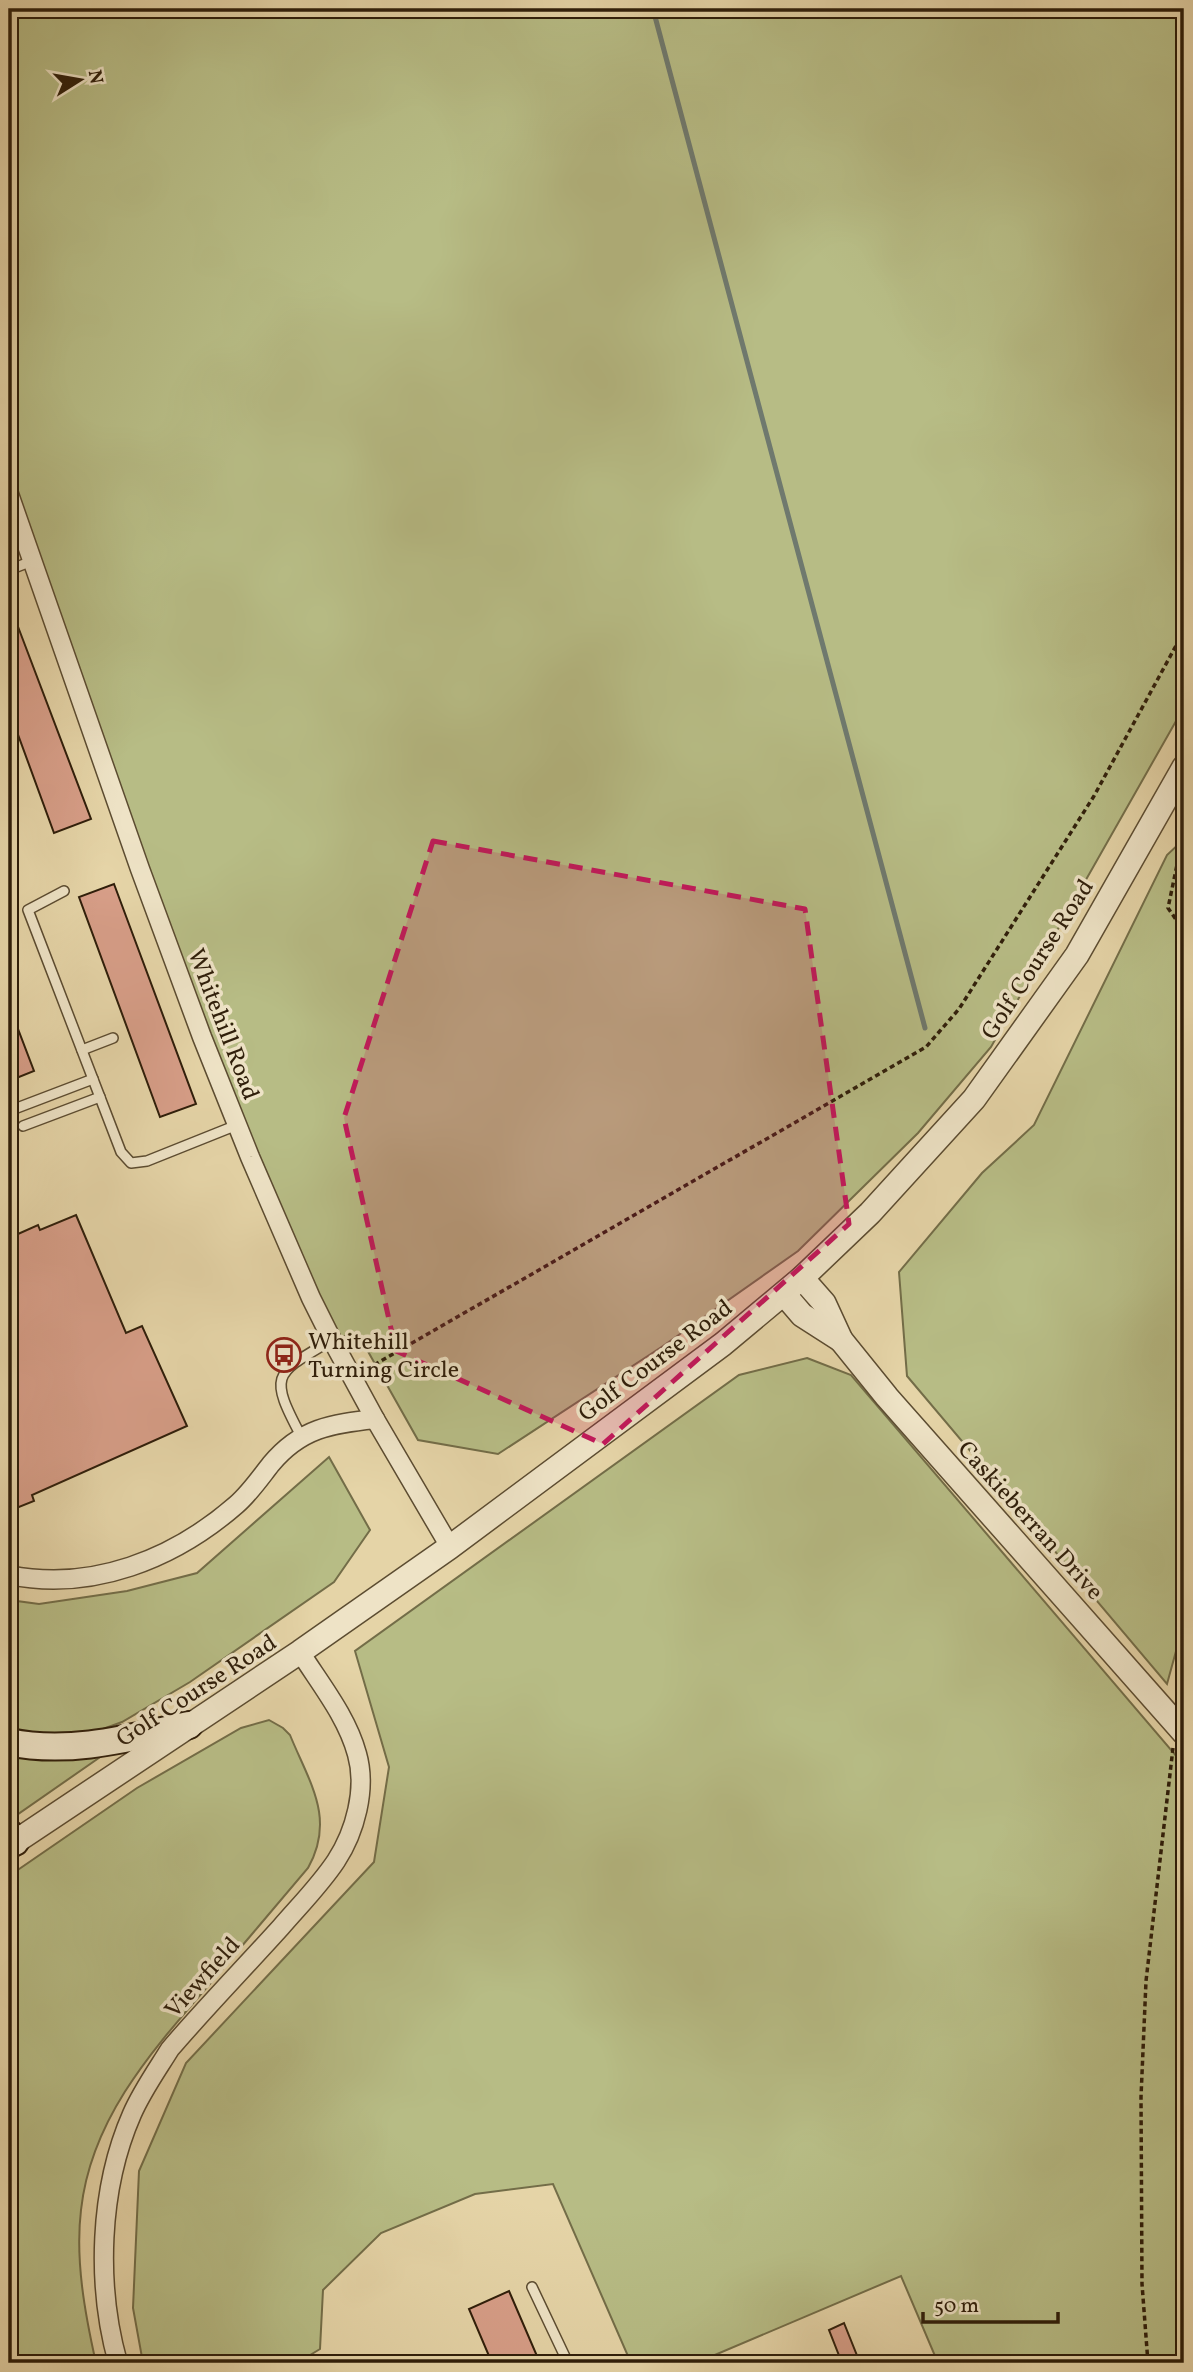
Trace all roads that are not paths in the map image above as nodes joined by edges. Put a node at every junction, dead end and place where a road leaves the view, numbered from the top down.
1 (9, 494) edge
2 (32, 561) junction
3 (9, 570) edge
4 (1184, 767) edge
5 (9, 842) edge
6 (9, 854) edge
7 (64, 891) dead end
8 (113, 1038) dead end
9 (82, 1049) junction
10 (93, 1079) junction
11 (100, 1097) junction
12 (9, 1111) edge
13 (237, 1125) junction
14 (23, 1126) dead end
15 (802, 1278) junction
16 (784, 1294) junction
17 (332, 1340) junction
18 (841, 1340) junction
19 (375, 1419) junction
20 (301, 1436) junction
21 (450, 1547) junction
22 (9, 1575) edge
23 (300, 1652) junction
24 (189, 1725) junction
25 (1180, 1728) edge
26 (9, 1742) edge
27 (11, 1840) edge
28 (532, 2287) dead end
29 (118, 2363) edge
30 (568, 2363) edge

1 - 2 street, Whitehill Road
2 - 3 lane
2 - 13 street, Whitehill Road
4 - 15 street, Golf Course Road
5 - 6 lane
7 - 9 lane
8 - 9 lane
9 - 10 lane
10 - 11 lane
10 - 12 lane
11 - 13 lane
11 - 14 lane
13 - 17 street, Whitehill Road
15 - 16 street, Golf Course Road
15 - 18 street, Caskieberran Drive
16 - 18 street, Caskieberran Drive
16 - 21 street, Golf Course Road
17 - 19 street, Whitehill Road
17 - 20 lane
18 - 25 street, Caskieberran Drive
19 - 20 street
19 - 21 street, Whitehill Road
20 - 22 street
21 - 23 street, Golf Course Road
23 - 24 street, Golf Course Road
23 - 29 street, Viewfield
24 - 26 main road
24 - 27 street, Golf Course Road
28 - 30 lane

